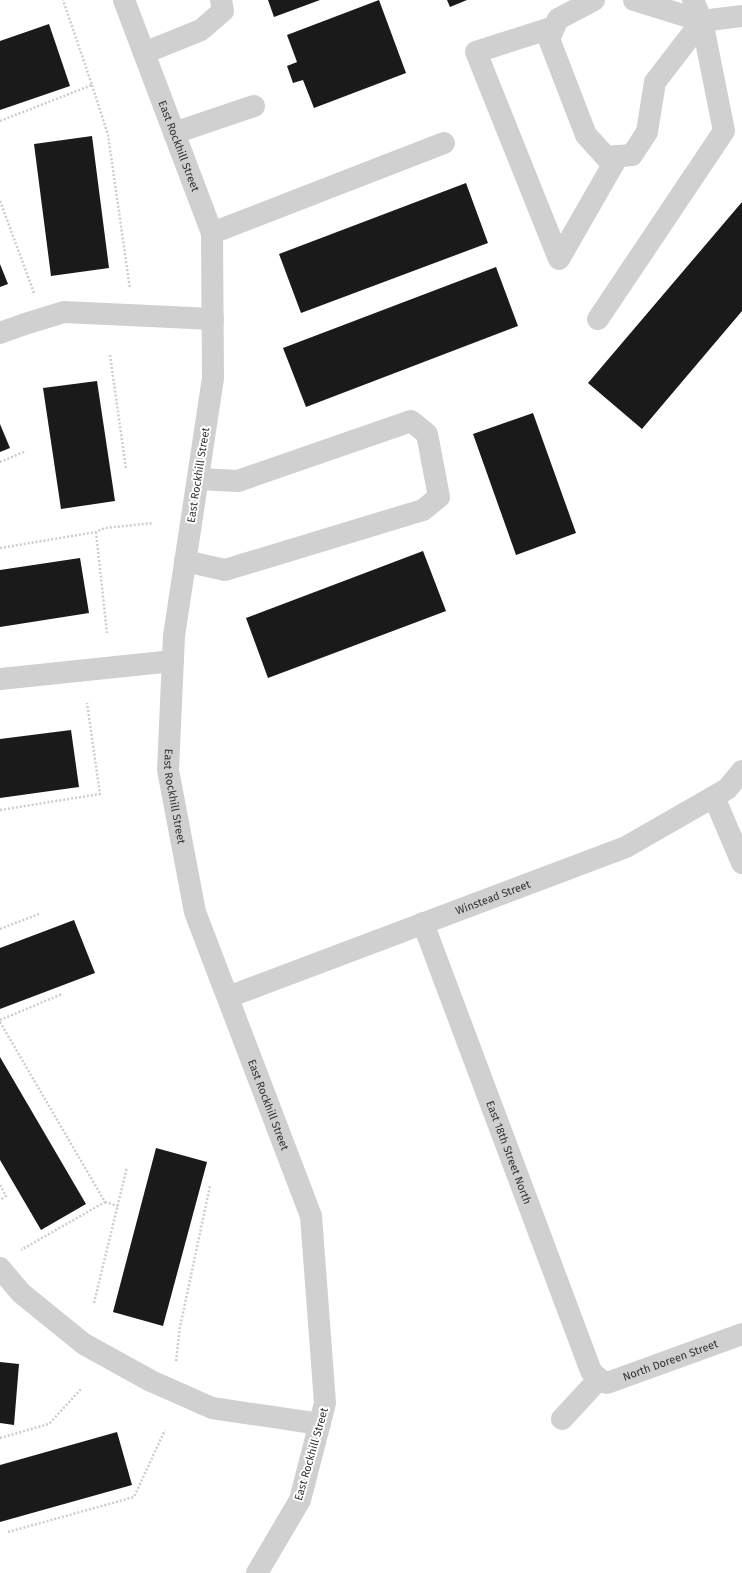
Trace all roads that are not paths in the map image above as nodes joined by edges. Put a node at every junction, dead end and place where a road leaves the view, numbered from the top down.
1 (124, 0) edge
2 (221, 0) edge
3 (594, 0) edge
4 (634, 0) edge
5 (693, 0) edge
6 (742, 16) edge
7 (702, 21) junction
8 (554, 27) junction
9 (144, 53) junction
10 (254, 106) dead end
11 (174, 133) junction
12 (444, 143) dead end
13 (618, 156) junction
14 (212, 233) junction
15 (213, 319) junction
16 (598, 319) dead end
17 (0, 333) edge
18 (198, 479) junction
19 (185, 561) junction
20 (172, 661) junction
21 (0, 679) edge
22 (742, 771) edge
23 (714, 797) junction
24 (742, 863) edge
25 (423, 924) junction
26 (228, 997) junction
27 (0, 1268) edge
28 (742, 1334) edge
29 (599, 1379) junction
30 (562, 1419) dead end
31 (320, 1424) junction
32 (257, 1573) edge

1 - 9 street, East Rockhill Street
2 - 9 street
3 - 8 street
4 - 7 street
5 - 7 street
6 - 7 street
7 - 13 street
7 - 16 street
8 - 13 street
8 - 13 street
9 - 11 street, East Rockhill Street
10 - 11 street
11 - 14 street, East Rockhill Street
12 - 14 street
14 - 15 street, East Rockhill Street
15 - 17 street
15 - 18 street, East Rockhill Street
18 - 19 street, East Rockhill Street
18 - 19 street
19 - 20 street, East Rockhill Street
20 - 21 street
20 - 26 street, East Rockhill Street
22 - 23 street, Winstead Street
23 - 24 street
23 - 25 street, Winstead Street
25 - 26 street, Winstead Street
25 - 29 street, East 18th Street North
26 - 31 street, East Rockhill Street
27 - 31 street
28 - 29 street, North Doreen Street
29 - 30 street
31 - 32 street, East Rockhill Street

